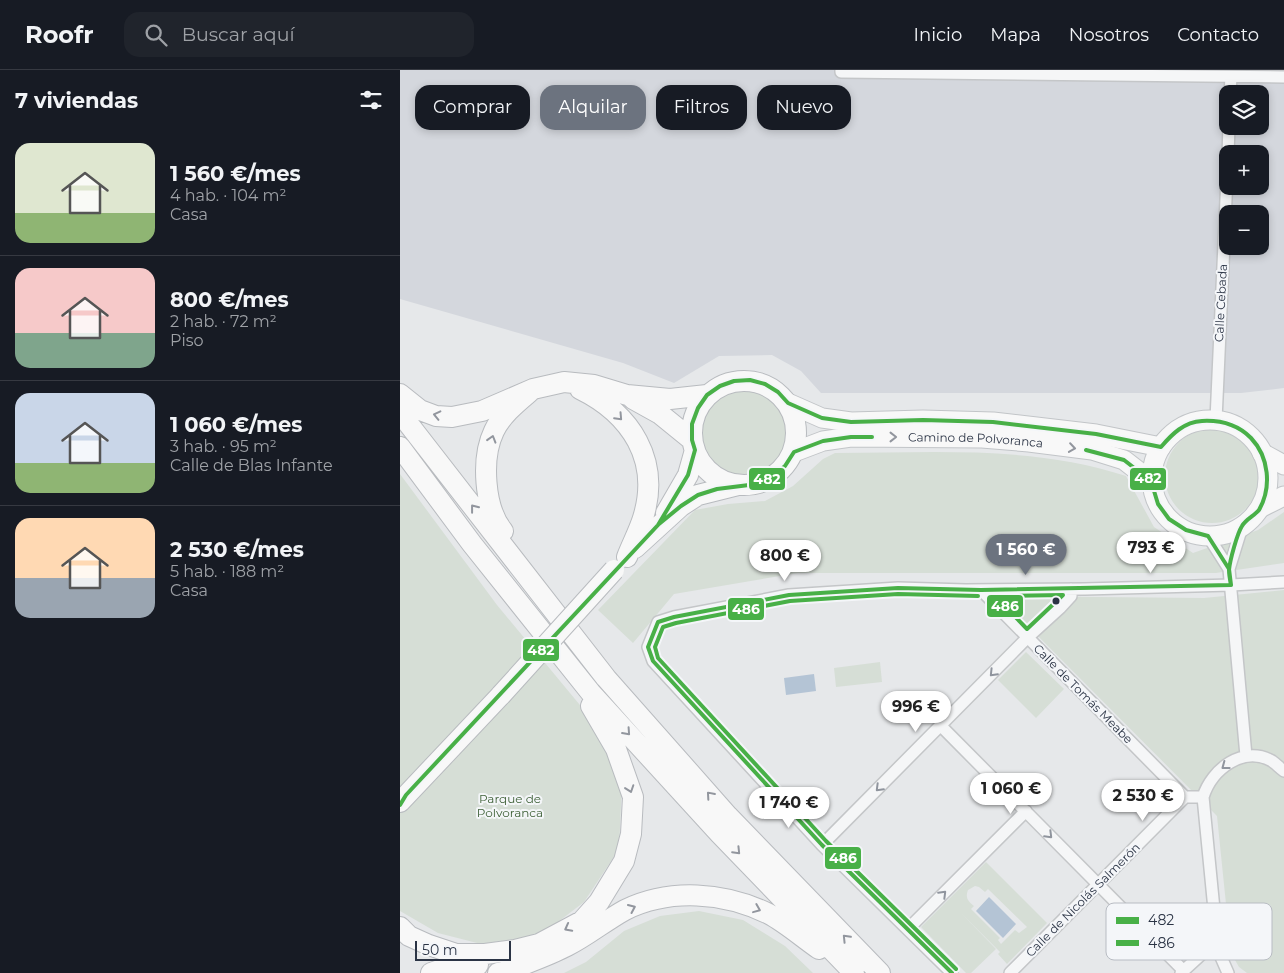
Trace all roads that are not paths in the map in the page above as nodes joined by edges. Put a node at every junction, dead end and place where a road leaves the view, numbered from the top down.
1 (841, 70) edge
2 (1231, 77) junction
3 (1284, 77) edge
4 (1231, 85) edge
5 (1226, 195) edge
6 (564, 382) junction
7 (533, 388) junction
8 (400, 394) edge
9 (627, 395) junction
10 (707, 395) junction
11 (788, 403) junction
12 (400, 413) edge
13 (1216, 420) junction
14 (693, 445) junction
15 (400, 447) edge
16 (1161, 447) junction
17 (794, 452) junction
18 (1262, 453) junction
19 (1284, 465) edge
20 (1152, 481) junction
21 (740, 485) junction
22 (1284, 496) edge
23 (1260, 508) junction
24 (658, 526) junction
25 (1242, 526) junction
26 (1208, 536) junction
27 (472, 544) junction
28 (621, 563) junction
29 (1229, 569) junction
30 (1284, 582) edge
31 (1231, 585) junction
32 (1071, 589) junction
33 (981, 590) junction
34 (1027, 638) junction
35 (606, 678) junction
36 (941, 726) junction
37 (1246, 756) junction
38 (1284, 771) edge
39 (1185, 797) junction
40 (1203, 797) junction
41 (402, 801) edge
42 (1026, 811) junction
43 (822, 845) junction
44 (1099, 885) junction
45 (1116, 903) edge
46 (1213, 903) edge
47 (400, 927) edge
48 (908, 928) junction
49 (544, 956) junction
50 (1171, 960) edge
51 (1196, 960) edge
52 (1222, 960) edge
53 (1183, 972) edge
54 (431, 973) edge
55 (498, 973) edge
56 (853, 973) edge
57 (880, 973) edge
58 (952, 973) edge
59 (1010, 973) edge
60 (1228, 973) edge

1 - 2 street
2 - 3 street
2 - 4 street
5 - 13 street, Calle Cebada
6 - 7 highway
6 - 9 highway
6 -> 28 highway
7 -> 8 highway
35 -> 7 highway
9 - 10 highway
9 - 14 highway
10 - 11 highway
10 - 14 highway
11 - 16 main road, Camino de Polvoranca
11 - 17 highway
35 -> 12 highway
13 - 16 main road
13 - 18 main road
14 - 21 highway
14 - 24 highway
15 - 27 highway
16 - 20 main road
17 -> 20 main road, Camino de Polvoranca
17 - 21 highway
18 - 19 main road
18 - 23 main road
20 - 26 main road
21 - 24 highway
22 - 23 main road
23 - 25 main road
24 - 28 highway
25 - 26 main road
25 - 29 street
26 - 29 street
27 -> 47 highway
27 -> 56 highway
28 - 41 highway, bridge
29 - 31 street
30 - 31 street
31 - 32 street
31 - 37 street
32 - 33 street
32 - 34 street
33 - 34 street, Calle de Tomás Meabe
33 - 43 street
34 -> 36 street
34 - 39 street, Calle de Tomás Meabe
57 -> 35 highway
36 - 42 street
36 -> 43 street
37 - 38 street
37 -> 40 street
39 - 40 street
39 - 44 street, Calle de Nicolás Salmerón
40 - 46 street
42 -> 44 street
48 -> 42 street
43 - 48 street
44 - 45 street
44 - 59 street, Calle de Nicolás Salmerón
48 - 58 street
49 - 54 highway
49 - 55 highway
49 -> 56 highway
50 - 53 street
51 - 53 street
52 - 60 street

